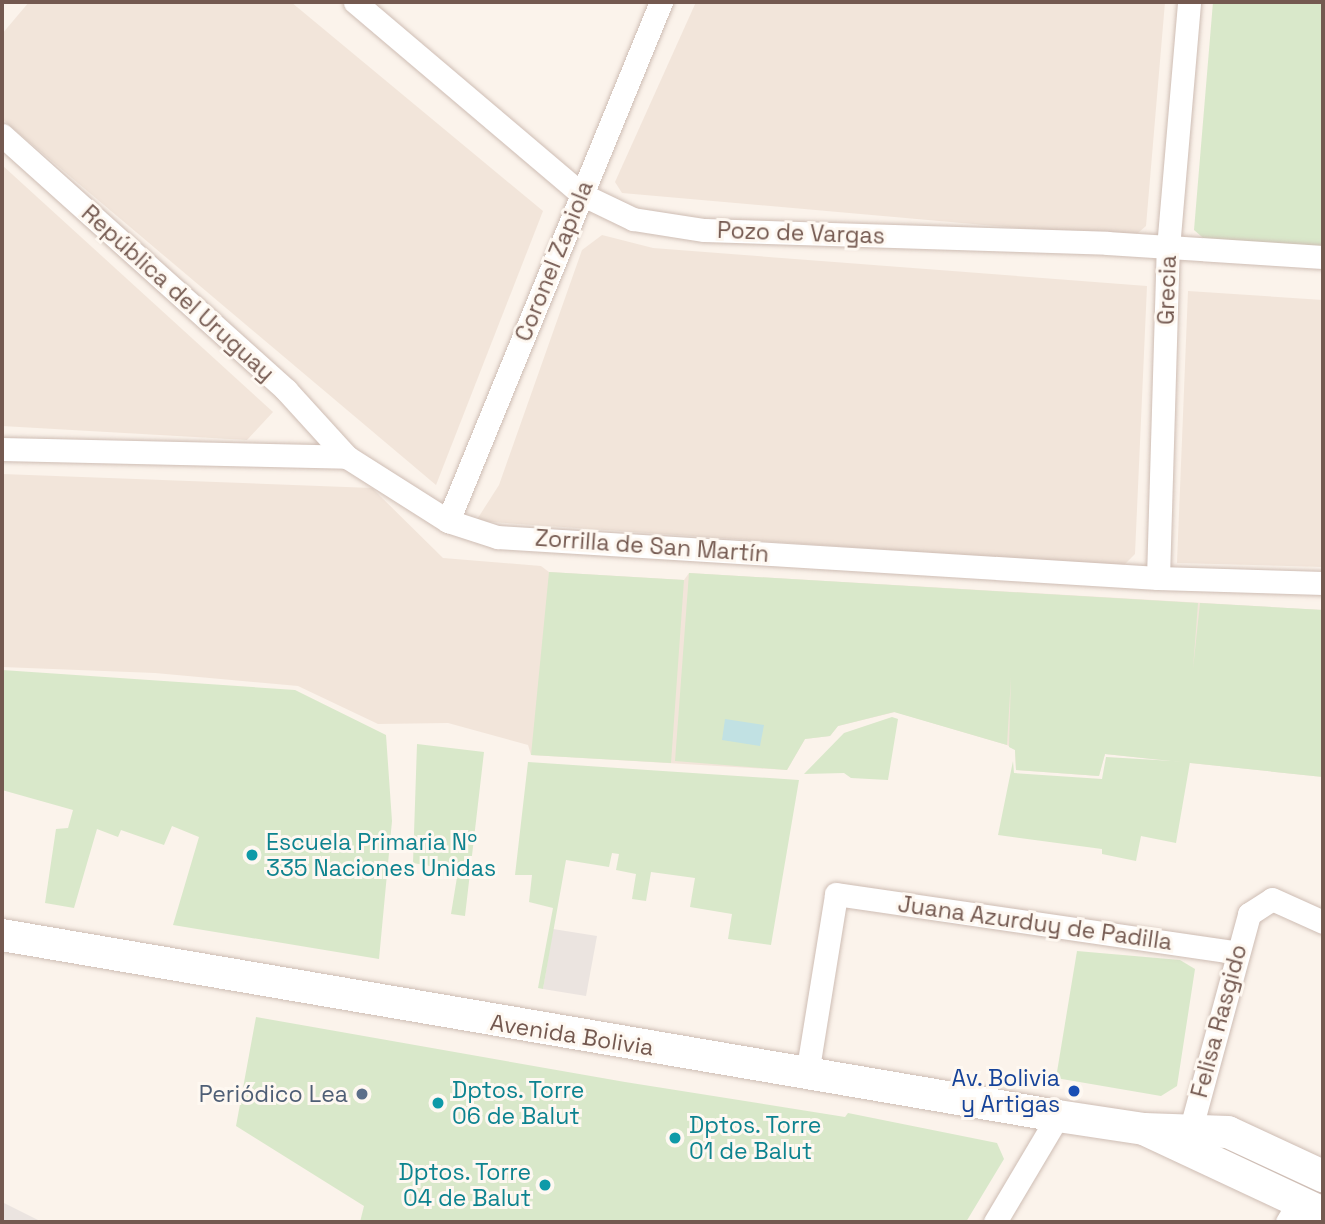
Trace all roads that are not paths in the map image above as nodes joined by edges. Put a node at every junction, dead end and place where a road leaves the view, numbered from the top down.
1 (355, 2) edge
2 (661, 2) edge
3 (1189, 2) edge
4 (2, 135) edge
5 (582, 194) junction
6 (1168, 248) junction
7 (1323, 257) edge
8 (2, 449) edge
9 (347, 457) junction
10 (448, 521) junction
11 (1158, 578) junction
12 (1323, 583) edge
13 (1323, 922) edge
14 (2, 936) edge
15 (1235, 953) junction
16 (807, 1074) junction
17 (1058, 1116) junction
18 (1191, 1128) junction
19 (1144, 1129) junction
20 (1323, 1177) edge
21 (1303, 1213) edge
22 (995, 1222) edge

1 - 5 street, Pozo de Vargas
2 - 5 street, Coronel Zapiola
3 - 6 street, Grecia
4 - 9 street, República del Uruguay
5 - 6 street, Pozo de Vargas
5 - 10 street, Coronel Zapiola
6 - 7 street, Pozo de Vargas
6 - 11 street, Grecia
8 - 9 street
9 - 10 street, Zorrilla de San Martín
10 - 11 street, Zorrilla de San Martín
11 - 12 street, Zorrilla de San Martín
13 - 15 street, Felisa Rasgido
14 - 16 street, Avenida Bolivia
15 - 16 street, Juana Azurduy de Padilla
15 - 18 street, Felisa Rasgido
16 - 17 street, Avenida Bolivia
17 - 19 street, Avenida Bolivia
17 - 22 street
18 - 19 street, Avenida Bolivia
18 - 20 street, Avenida Bolivia
19 - 21 street, Avenida Bolivia

